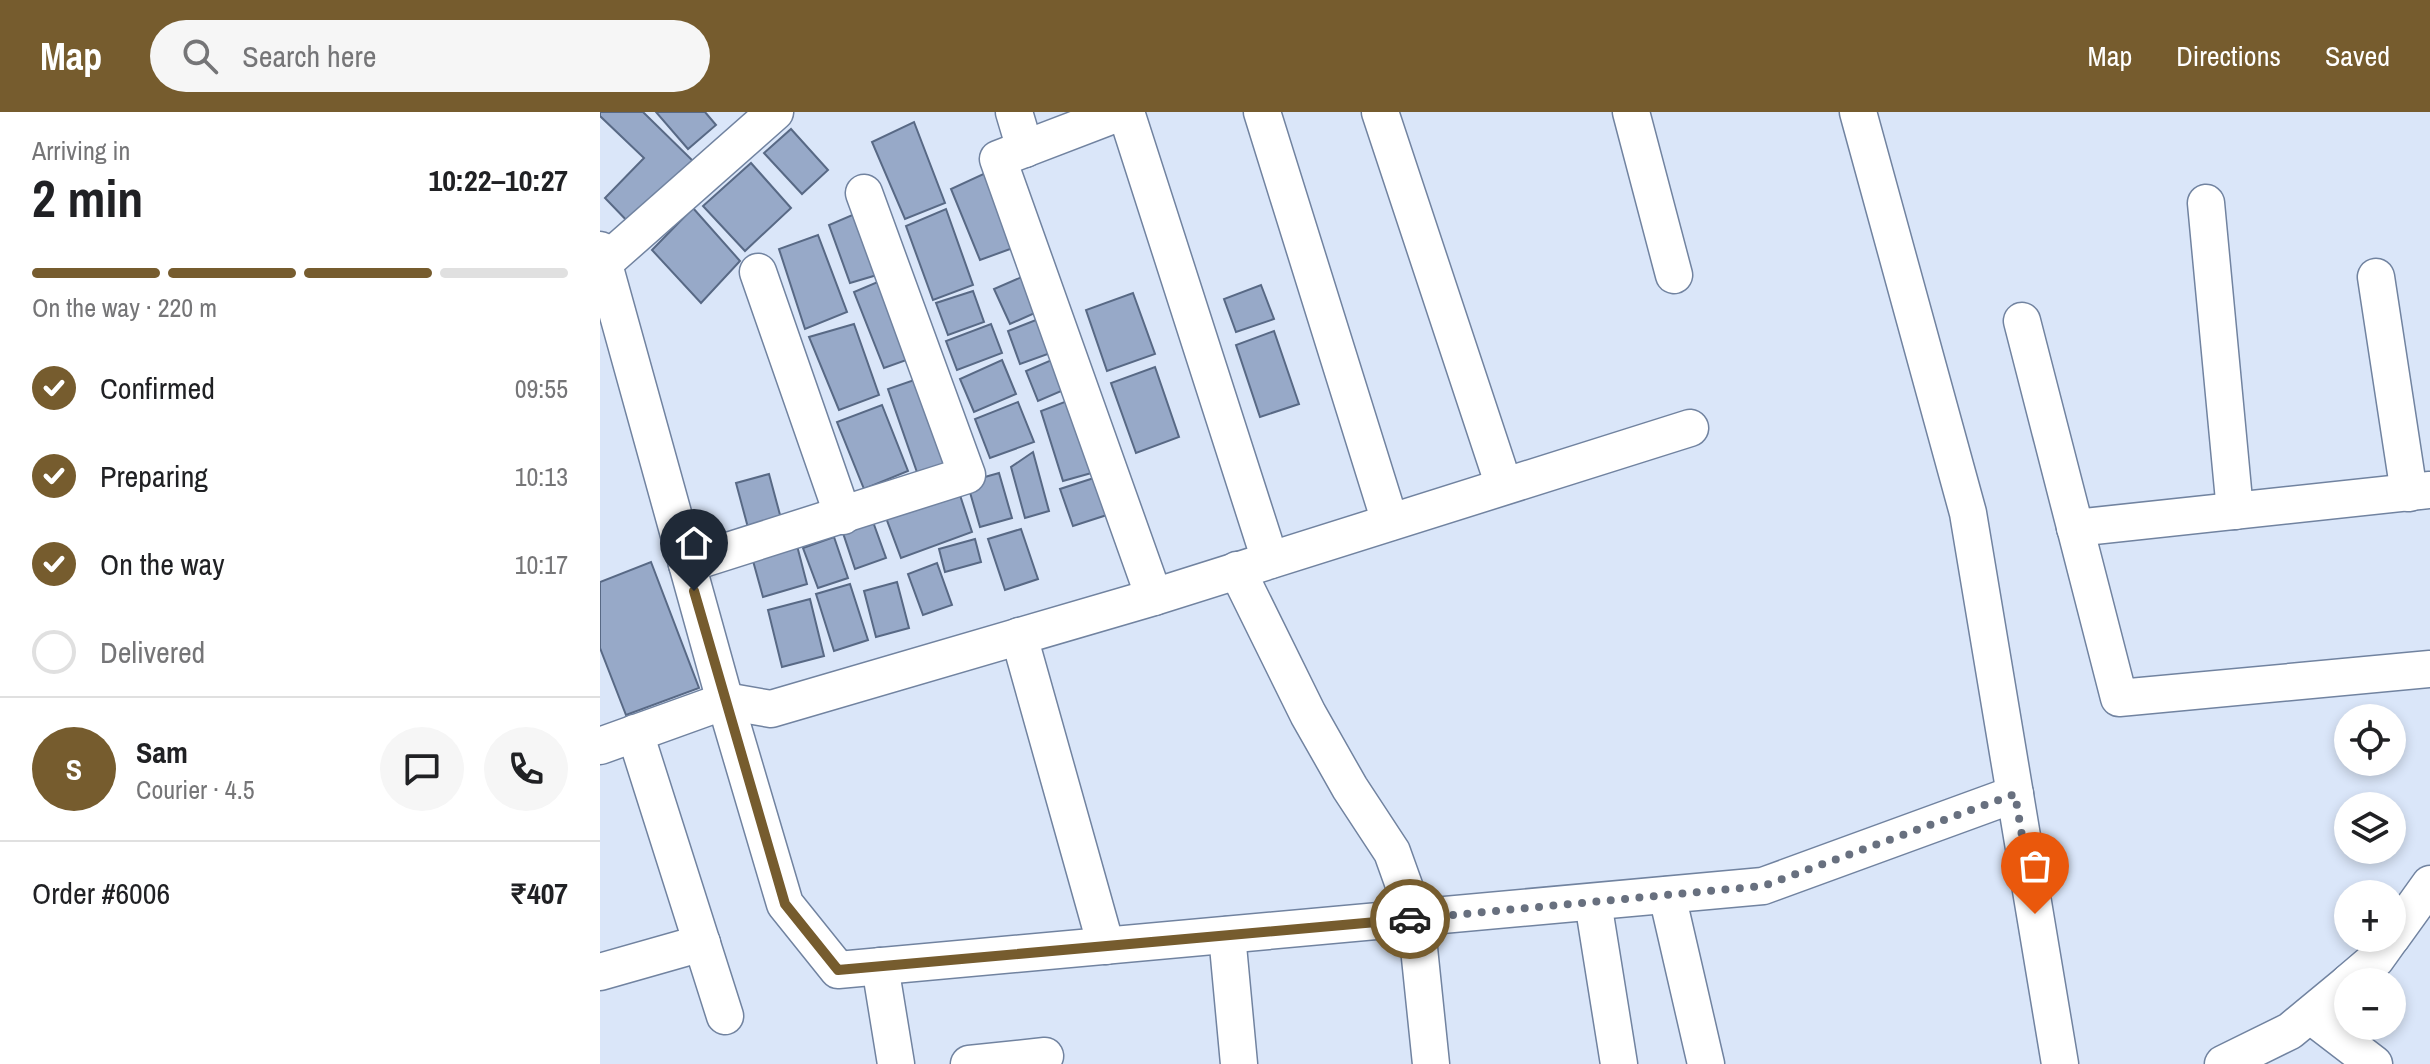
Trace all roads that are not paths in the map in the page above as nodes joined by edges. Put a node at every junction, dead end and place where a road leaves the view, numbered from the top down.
1 (775, 112) edge
2 (1014, 112) edge
3 (1123, 112) edge
4 (1262, 112) edge
5 (1380, 112) edge
6 (1631, 112) edge
7 (1858, 112) edge
8 (1025, 149) junction
9 (864, 193) dead end
10 (2206, 203) dead end
11 (602, 256) edge
12 (758, 272) dead end
13 (1674, 275) dead end
14 (2376, 277) dead end
15 (2022, 321) dead end
16 (1690, 428) dead end
17 (1504, 486) junction
18 (2419, 492) edge
19 (2235, 511) junction
20 (843, 516) junction
21 (1390, 522) junction
22 (2075, 528) junction
23 (687, 564) junction
24 (1254, 565) junction
25 (1154, 597) junction
26 (1019, 636) junction
27 (2430, 669) edge
28 (725, 701) junction
29 (635, 733) junction
30 (600, 746) edge
31 (2015, 794) junction
32 (2430, 884) edge
33 (1667, 895) junction
34 (1593, 902) junction
35 (2406, 917) edge
36 (1416, 919) junction
37 (1227, 935) junction
38 (702, 943) junction
39 (1106, 946) junction
40 (2381, 952) edge
41 (880, 966) junction
42 (2365, 968) edge
43 (600, 972) edge
44 (2334, 994) edge
45 (2310, 1015) junction
46 (725, 1016) dead end
47 (1045, 1056) dead end
48 (896, 1064) edge
49 (969, 1064) edge
50 (1239, 1064) edge
51 (1431, 1064) edge
52 (1619, 1064) edge
53 (1706, 1064) edge
54 (2060, 1064) edge
55 (2223, 1064) edge
56 (2374, 1064) edge

1 - 11 street
2 - 8 street
3 - 8 street
3 - 24 street
4 - 21 street
5 - 17 street
6 - 13 street
7 - 31 street
8 - 25 street
9 - 20 street
10 - 19 street
11 - 23 street
12 - 20 street
14 - 18 street
15 - 22 street
16 - 17 street
17 - 21 street
18 - 19 street
19 - 22 street
20 - 23 street
21 - 24 street
22 - 27 street
23 - 28 street
24 - 25 street
24 - 36 street
25 - 26 street
26 - 28 street
26 - 39 street
28 - 29 street
28 - 41 street
29 - 30 street
29 - 38 street
31 - 33 street
31 - 54 street
32 - 35 street
33 - 34 street
33 - 53 street
34 - 36 street
34 - 52 street
36 - 37 street
36 - 51 street
37 - 39 street
37 - 50 street
38 - 43 street
38 - 46 street
39 - 41 street
40 - 42 street
41 - 48 street
44 - 45 street
45 - 55 street
45 - 56 street
47 - 49 street

